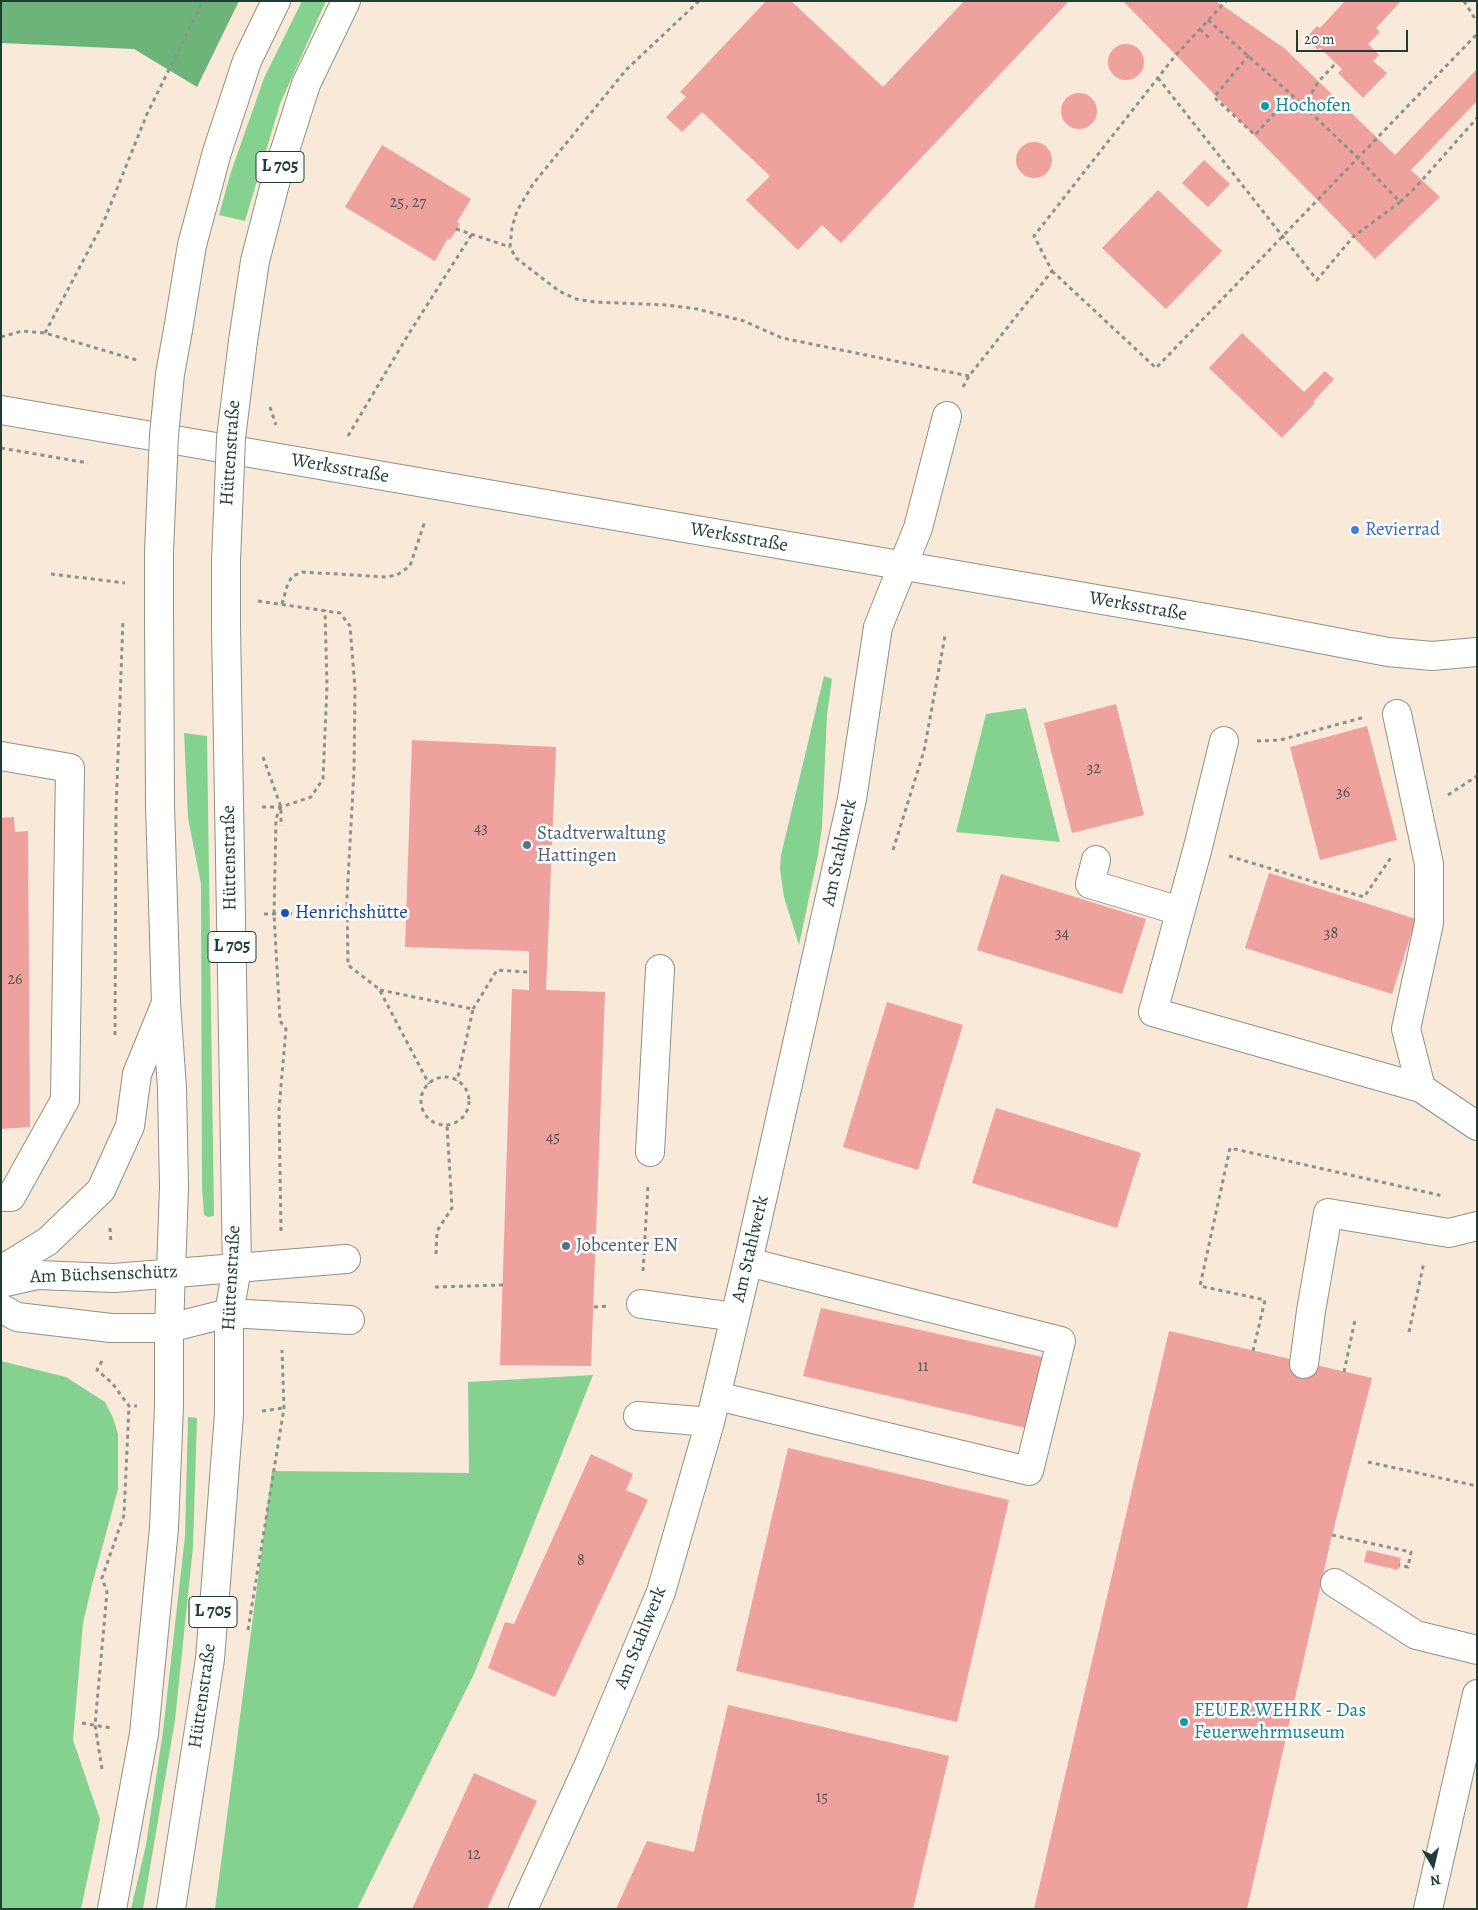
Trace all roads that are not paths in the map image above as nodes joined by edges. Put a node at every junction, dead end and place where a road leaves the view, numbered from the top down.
1 (276, 1) edge
2 (346, 1) edge
3 (1, 410) edge
4 (947, 416) road end
5 (903, 566) junction
6 (1477, 652) edge
7 (1397, 714) road end
8 (1224, 741) road end
9 (1, 756) edge
10 (1096, 860) dead end
11 (1180, 911) junction
12 (660, 969) dead end
13 (166, 1003) junction
14 (1420, 1088) junction
15 (1477, 1126) edge
16 (650, 1152) road end
17 (1, 1197) edge
18 (1477, 1226) edge
19 (346, 1259) dead end
20 (748, 1262) junction
21 (236, 1268) junction
22 (1, 1270) edge
23 (171, 1273) junction
24 (1, 1282) edge
25 (641, 1304) road end
26 (1, 1308) edge
27 (229, 1313) junction
28 (735, 1317) junction
29 (350, 1320) dead end
30 (169, 1328) junction
31 (1304, 1364) dead end
32 (713, 1409) junction
33 (638, 1416) dead end
34 (1335, 1583) dead end
35 (1477, 1650) edge
36 (1477, 1694) edge
37 (112, 1909) edge
38 (171, 1909) edge
39 (523, 1909) edge
40 (1428, 1909) edge

1 - 13 street, bridge
2 - 21 street, Hüttenstraße / L 705, bridge
3 - 5 street, Werksstraße
4 - 5 street, Am Stahlwerk
5 - 6 street, Werksstraße
5 - 20 street, Am Stahlwerk
7 - 14 street
8 - 11 street
9 - 17 street
10 - 11 street
11 - 14 street
12 - 16 street
13 - 22 street, Am Büchsenschütz
13 - 23 street
14 - 15 street
18 - 31 street
19 - 21 street, Am Büchsenschütz
20 - 28 street, Am Stahlwerk
20 - 32 street
21 - 23 street, Am Büchsenschütz
21 - 27 street, Hüttenstraße / L 705
23 - 24 street, Am Büchsenschütz
23 - 30 street
25 - 28 street
26 - 30 street
27 - 29 street
27 - 30 street
27 - 38 street, Hüttenstraße / L 705
28 - 32 street, Am Stahlwerk
30 - 37 street
32 - 33 street
32 - 39 street, Am Stahlwerk
34 - 35 street
36 - 40 street

